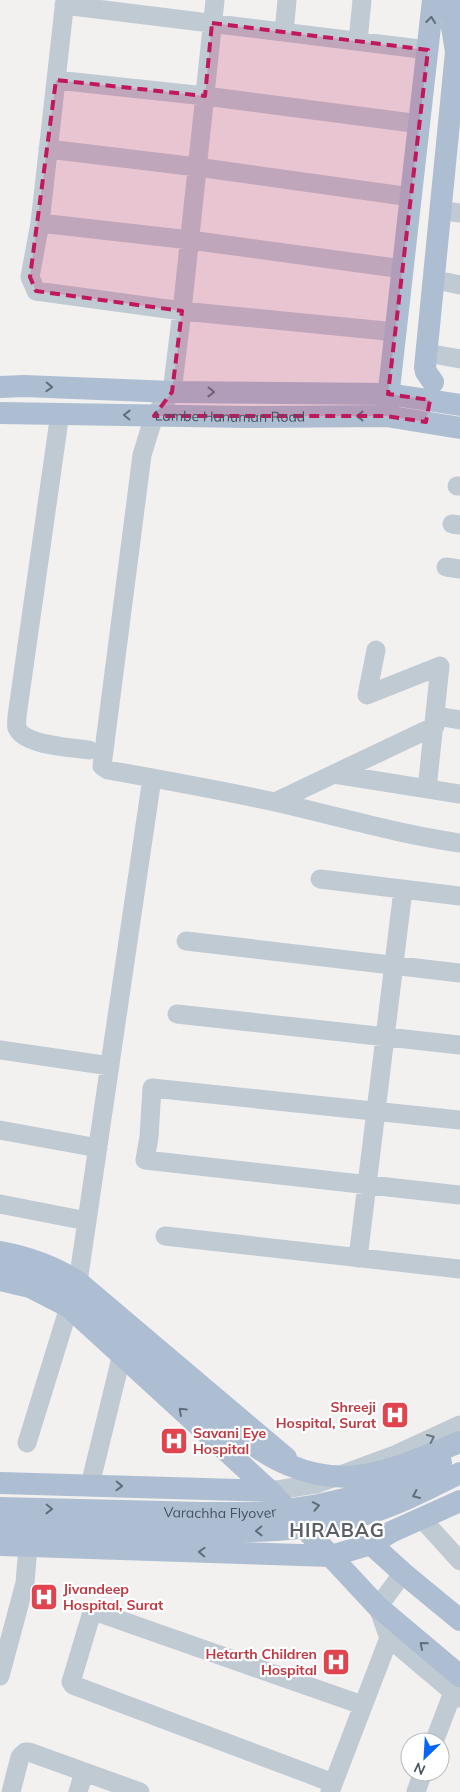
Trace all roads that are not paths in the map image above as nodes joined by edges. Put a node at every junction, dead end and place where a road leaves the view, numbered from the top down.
1 (214, 0) edge
2 (287, 0) edge
3 (362, 0) edge
4 (433, 0) edge
5 (454, 0) edge
6 (65, 3) edge
7 (137, 7) edge
8 (212, 23) junction
9 (452, 28) junction
10 (284, 32) junction
11 (358, 41) junction
12 (428, 50) junction
13 (56, 80) junction
14 (205, 96) junction
15 (420, 124) junction
16 (460, 141) edge
17 (48, 150) junction
18 (197, 168) junction
19 (411, 197) junction
20 (456, 212) edge
21 (40, 223) junction
22 (190, 240) junction
23 (403, 269) junction
24 (453, 284) edge
25 (182, 311) junction
26 (396, 332) junction
27 (438, 355) junction
28 (460, 359) edge
29 (0, 386) edge
30 (432, 391) junction
31 (172, 392) junction
32 (388, 398) junction
33 (460, 405) edge
34 (0, 413) edge
35 (60, 413) junction
36 (154, 416) junction
37 (426, 422) junction
38 (460, 428) edge
39 (376, 650) dead end
40 (460, 720) edge
41 (435, 721) junction
42 (89, 750) dead end
43 (334, 774) junction
44 (152, 778) junction
45 (427, 789) junction
46 (460, 794) edge
47 (276, 802) junction
48 (460, 844) edge
49 (320, 879) dead end
50 (403, 890) junction
51 (460, 896) edge
52 (186, 940) dead end
53 (395, 965) junction
54 (460, 973) edge
55 (177, 1014) dead end
56 (385, 1036) junction
57 (460, 1045) edge
58 (0, 1050) edge
59 (110, 1066) junction
60 (375, 1111) junction
61 (460, 1120) edge
62 (0, 1130) edge
63 (98, 1148) junction
64 (366, 1184) junction
65 (460, 1195) edge
66 (0, 1204) edge
67 (87, 1221) junction
68 (165, 1236) dead end
69 (0, 1252) edge
70 (358, 1258) junction
71 (0, 1266) edge
72 (460, 1269) edge
73 (0, 1280) edge
74 (78, 1282) junction
75 (69, 1307) junction
76 (122, 1354) junction
77 (460, 1425) edge
78 (460, 1442) edge
79 (28, 1443) dead end
80 (460, 1453) edge
81 (460, 1473) edge
82 (0, 1482) edge
83 (316, 1484) junction
84 (90, 1485) junction
85 (270, 1491) junction
86 (460, 1501) edge
87 (0, 1508) edge
88 (422, 1519) junction
89 (0, 1526) edge
90 (371, 1544) junction
91 (0, 1545) edge
92 (28, 1546) junction
93 (331, 1556) junction
94 (460, 1561) edge
95 (403, 1573) junction
96 (378, 1607) junction
97 (460, 1620) edge
98 (389, 1638) junction
99 (0, 1676) edge
100 (458, 1688) edge
101 (362, 1705) junction
102 (438, 1732) edge
103 (84, 1772) junction
104 (332, 1788) edge
105 (11, 1792) edge
106 (78, 1792) edge
107 (140, 1792) edge

1 - 8 street
2 - 10 street
3 - 11 street
12 -> 4 main road
5 - 9 main road
6 - 7 street
6 - 13 street
7 - 8 street
8 - 10 street
8 - 14 street
9 - 30 main road
9 - 32 main road
10 - 11 street
11 - 12 street
12 - 15 main road
13 - 14 street
13 - 17 street
14 - 15 street
14 - 18 street
15 - 19 main road
16 - 20 main road
17 - 18 street
17 - 21 street
18 - 19 street
18 - 22 street
19 - 23 main road
20 - 24 main road
21 - 22 street
21 - 25 street
22 - 23 street
22 - 25 street
23 - 26 main road
24 - 27 main road
25 - 26 street
25 - 31 street
26 - 32 main road
27 - 28 street
27 - 30 main road
29 -> 31 main road, Lambe Hanuman Road
30 - 32 main road, Lambe Hanuman Road
30 - 33 main road, Lambe Hanuman Road
30 - 37 main road
31 -> 32 main road, Lambe Hanuman Road
31 - 36 street
32 -> 36 main road, Lambe Hanuman Road
32 - 37 main road, Lambe Hanuman Road
34 - 35 main road, Lambe Hanuman Road
36 -> 35 main road, Lambe Hanuman Road
35 - 42 street
36 - 44 street
37 - 38 main road, Lambe Hanuman Road
39 - 41 street
40 - 41 street
41 - 43 street
41 - 45 street
43 - 45 street
43 - 47 street
44 - 47 street
44 - 59 street
45 - 46 street
47 - 48 street
49 - 50 street
50 - 51 street
50 - 53 street
52 - 53 street
53 - 54 street
53 - 56 street
55 - 56 street
56 - 57 street
56 - 60 street
58 - 59 street
59 - 63 street
60 - 61 street
60 - 64 street
60 - 64 street
62 - 63 street
63 - 67 street
64 - 65 street
64 - 70 street
66 - 67 street
67 - 74 street
68 - 70 street
69 - 74 main road
70 - 72 street
71 - 78 main road, bridge
73 - 75 main road
74 - 75 street
74 - 83 main road
75 - 76 main road
75 - 79 street
76 - 84 street
85 -> 76 main road
83 -> 77 street
87 -> 80 main road, Varachha Flyover, bridge
81 -> 89 main road, Varachha Flyover, bridge
82 - 84 main road
83 - 85 street
84 -> 85 main road
85 - 93 main road
86 - 88 main road
88 - 90 main road
88 - 94 street
90 - 93 main road
90 - 95 main road
91 - 92 main road
93 -> 92 main road
92 - 99 street
93 - 96 main road
95 - 96 street
95 - 97 main road
96 - 98 street
100 -> 96 main road
98 - 100 street
98 - 101 street
100 - 102 street
101 - 104 street
101 - 104 street
103 - 105 street
103 - 106 street
103 - 107 street

